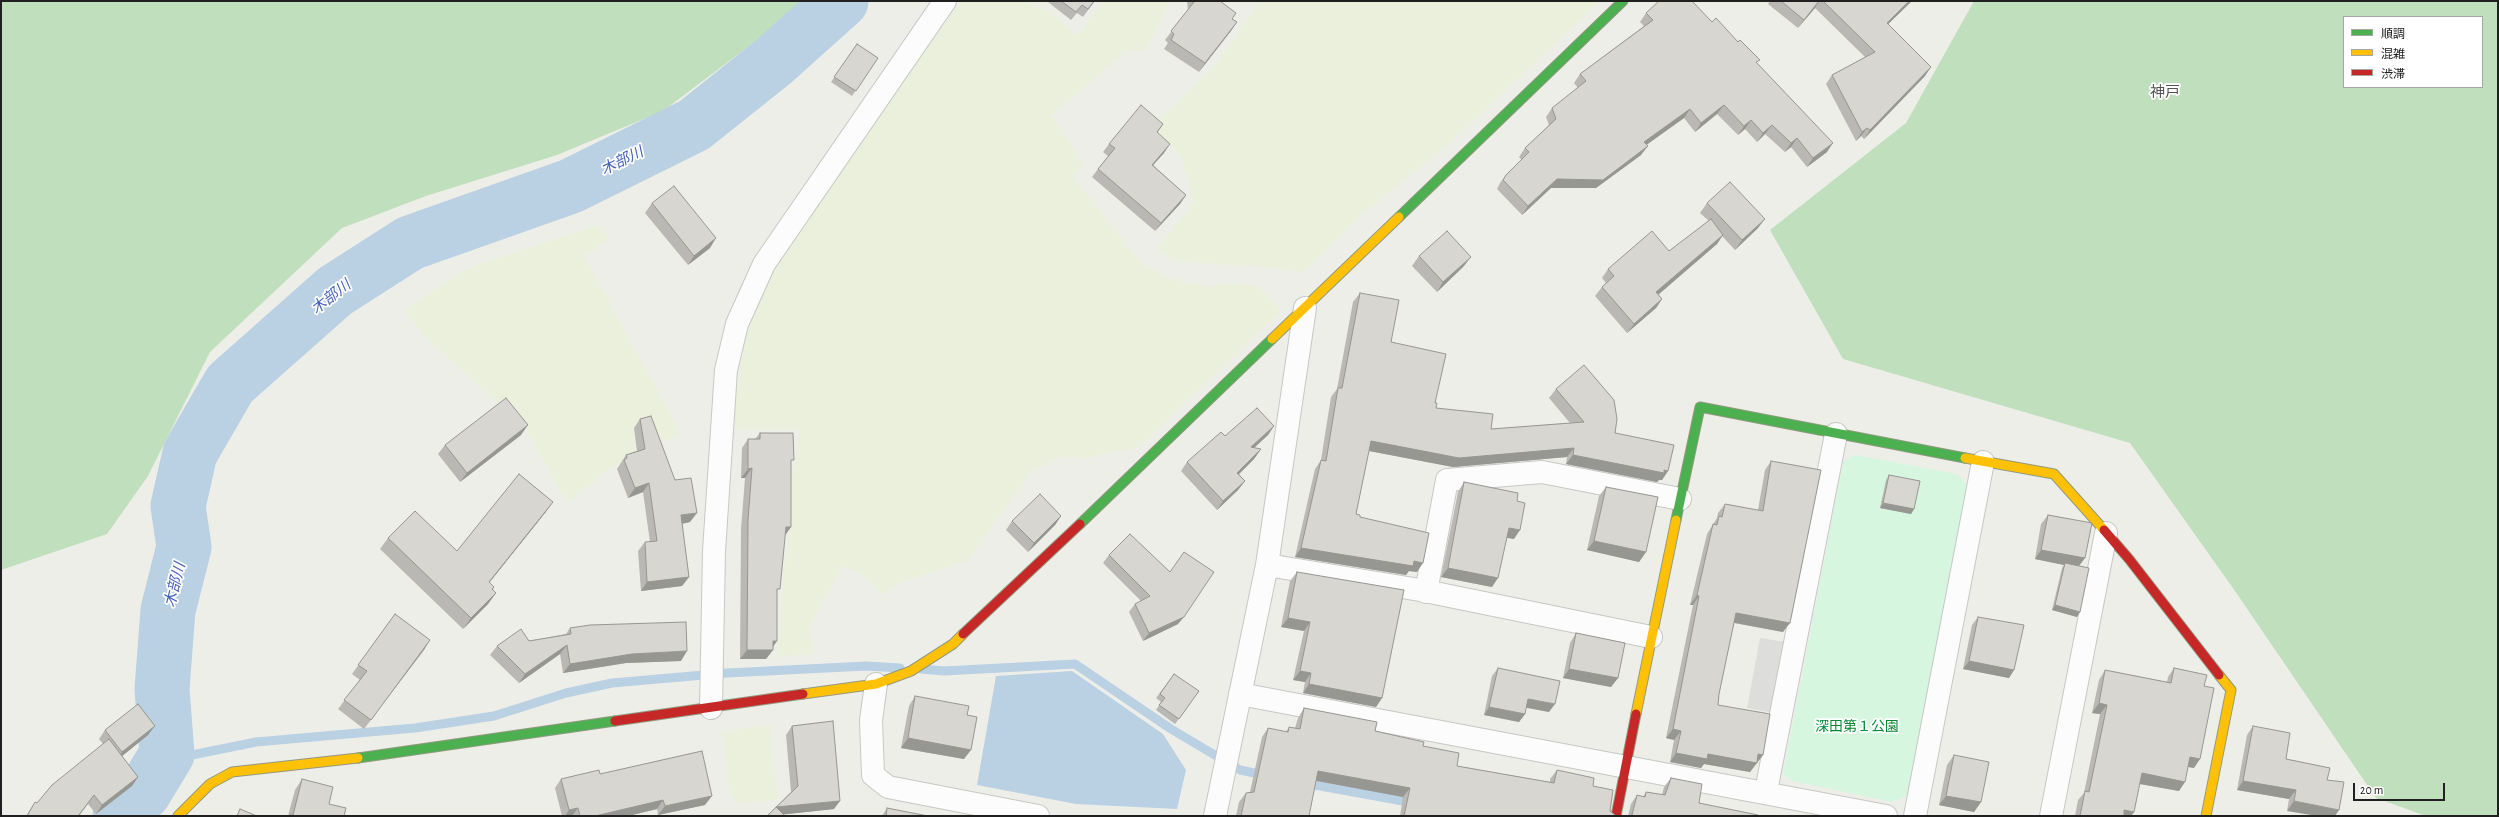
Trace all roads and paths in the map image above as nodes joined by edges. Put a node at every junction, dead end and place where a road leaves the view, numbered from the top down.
1 (946, 1) edge
2 (1623, 1) edge
3 (1305, 308) junction
4 (1836, 434) junction
5 (1984, 462) junction
6 (1680, 499) junction
7 (2106, 533) junction
8 (1267, 565) junction
9 (1426, 592) junction
10 (1651, 637) junction
11 (876, 684) junction
12 (1240, 694) junction
13 (710, 708) junction
14 (1626, 765) junction
15 (1766, 792) junction
16 (178, 816) edge
17 (1038, 816) edge
18 (1215, 816) edge
19 (1616, 816) edge
20 (1886, 816) edge
21 (1915, 816) edge
22 (2052, 816) edge
23 (2206, 816) edge

1 - 13 street
2 - 3 street
3 - 8 street
3 - 11 street
4 - 5 street
4 - 6 street
4 - 15 street
5 - 7 street
5 - 21 street
6 - 9 street
6 - 10 street
7 - 22 street
7 - 23 street
8 - 9 street
8 - 12 street
9 - 10 street
10 - 14 street
11 - 13 street
11 - 17 street
12 - 14 street
12 - 18 street
13 - 16 street
14 - 15 street
14 - 19 street
15 - 20 street

